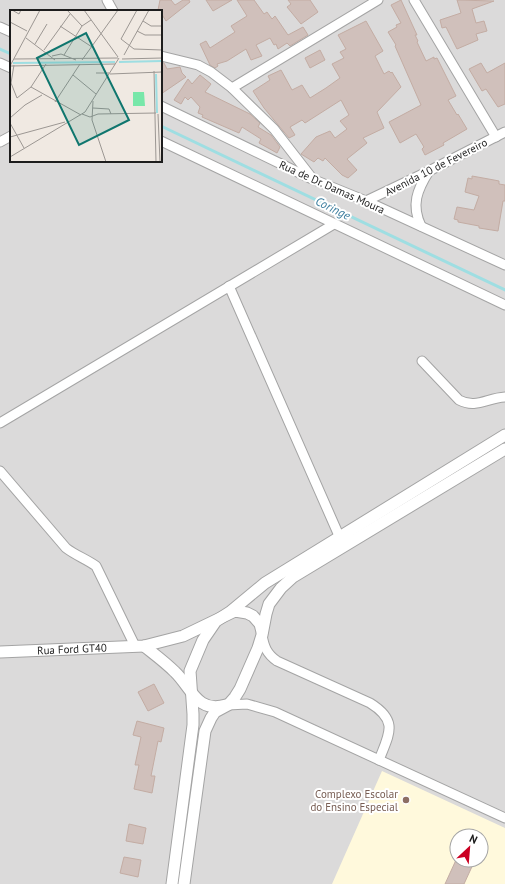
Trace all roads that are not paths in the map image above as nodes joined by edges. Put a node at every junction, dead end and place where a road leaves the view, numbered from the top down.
1 (107, 0) edge
2 (378, 0) edge
3 (414, 0) edge
4 (112, 10) edge
5 (0, 27) edge
6 (10, 32) edge
7 (162, 56) edge
8 (0, 63) edge
9 (10, 68) edge
10 (232, 88) junction
11 (162, 106) edge
12 (505, 132) edge
13 (10, 137) edge
14 (496, 137) junction
15 (162, 141) edge
16 (0, 142) edge
17 (429, 171) junction
18 (312, 179) junction
19 (366, 201) junction
20 (334, 224) junction
21 (421, 226) junction
22 (505, 265) edge
23 (230, 286) junction
24 (505, 306) edge
25 (422, 361) dead end
26 (505, 397) edge
27 (0, 423) edge
28 (505, 435) edge
29 (505, 448) edge
30 (0, 471) edge
31 (340, 538) junction
32 (230, 612) junction
33 (262, 635) junction
34 (139, 646) junction
35 (0, 652) edge
36 (192, 694) junction
37 (228, 705) junction
38 (380, 760) junction
39 (505, 818) edge
40 (172, 884) edge
41 (184, 884) edge

1 - 4 street
2 - 10 street
3 - 14 street
5 - 6 street
7 - 10 street
8 - 9 street
10 - 18 street
11 - 18 street, Rua de Dr. Damas Moura
12 - 14 street, Avenida 10 de Fevereiro
13 - 16 street
14 - 17 street, Avenida 10 de Fevereiro
15 - 20 street
17 - 19 street, Avenida 10 de Fevereiro
17 - 21 street
18 - 19 street, Rua de Dr. Damas Moura
19 - 21 street, Rua de Dr. Damas Moura
20 - 23 street
20 - 24 street
21 - 22 street, Rua de Dr. Damas Moura
23 - 27 street
23 - 31 street
25 - 26 street
28 - 31 street
29 - 33 street
30 - 34 street
31 - 32 street
32 - 33 street
32 - 34 street, Rua Ford GT40
32 - 36 street
33 - 37 street
33 - 38 street
34 - 35 street, Rua Ford GT40
34 - 36 street
36 - 37 street
36 - 40 street
37 - 38 street
37 - 41 street
38 - 39 street

